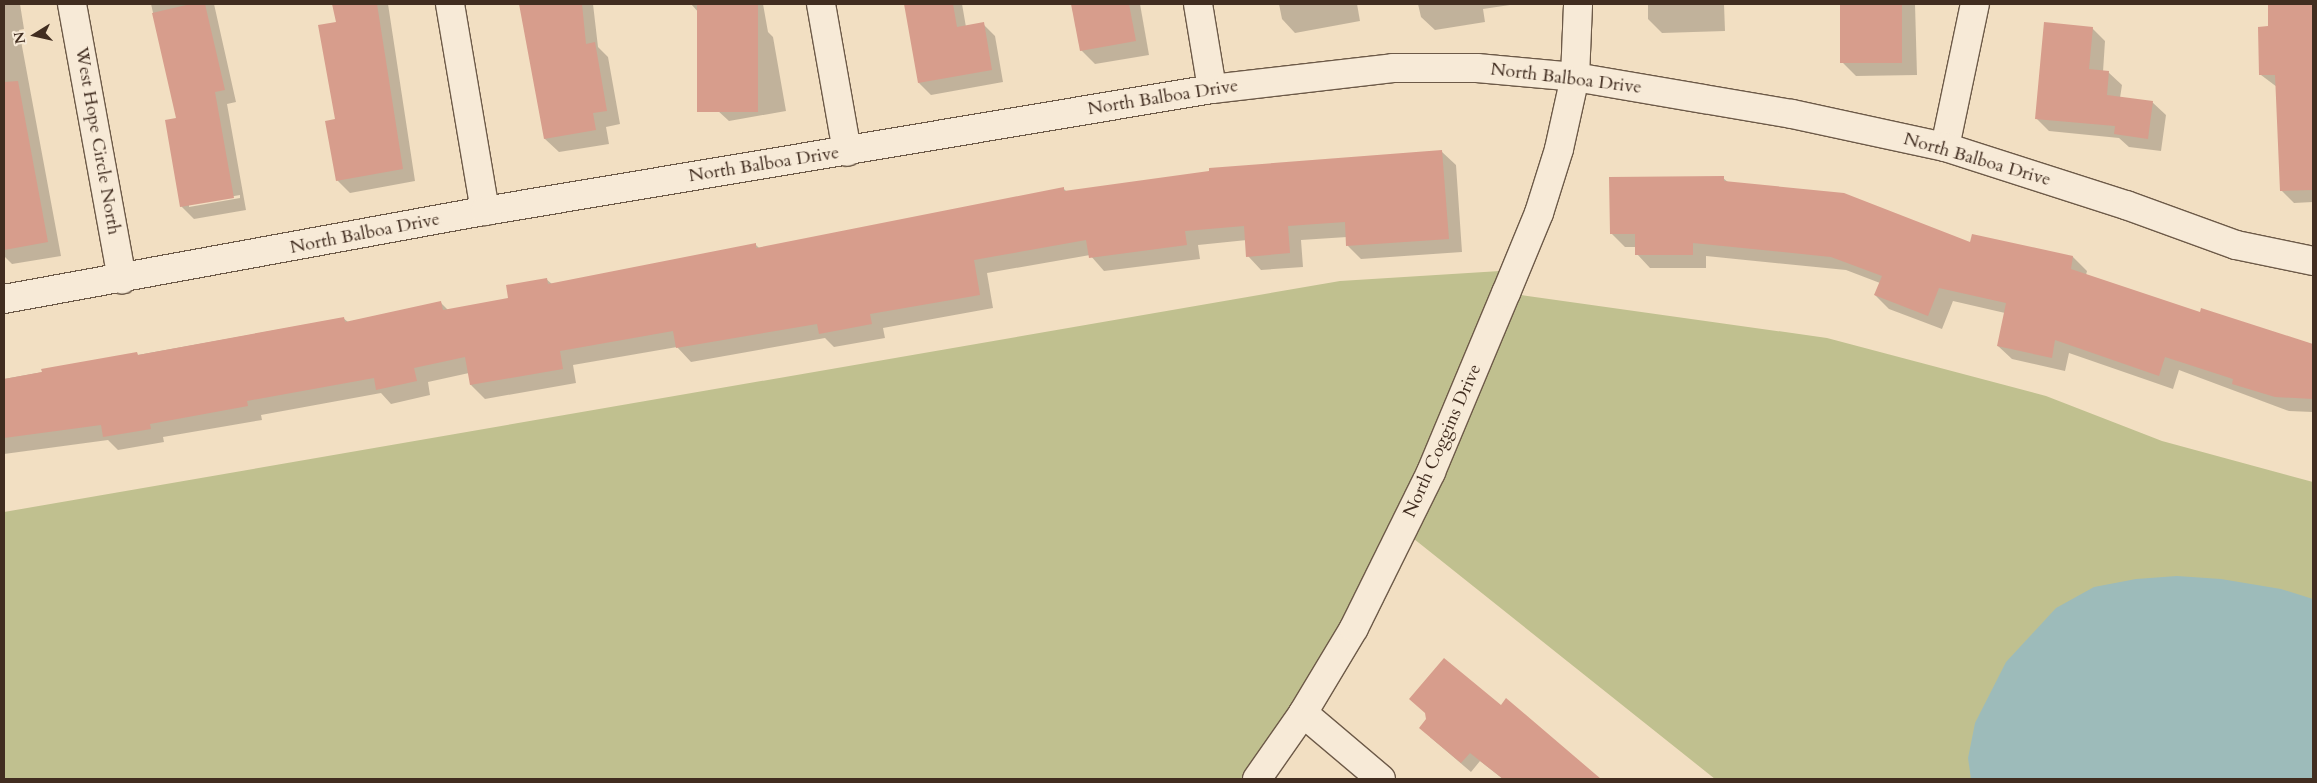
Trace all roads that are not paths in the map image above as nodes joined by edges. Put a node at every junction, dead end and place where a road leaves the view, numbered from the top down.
1 (72, 4) edge
2 (450, 4) edge
3 (821, 4) edge
4 (1198, 4) edge
5 (1578, 4) edge
6 (1975, 4) edge
7 (1575, 77) junction
8 (1212, 89) junction
9 (1945, 147) junction
10 (847, 152) junction
11 (485, 211) junction
12 (2313, 261) edge
13 (122, 279) junction
14 (4, 299) edge
15 (1303, 713) junction
16 (1257, 779) edge
17 (1381, 779) edge

1 - 13 street, West Hope Circle North
2 - 11 street
3 - 10 street
4 - 8 street
5 - 7 street, North Coggins Drive
6 - 9 street
7 - 8 street, North Balboa Drive
7 - 9 street, North Balboa Drive
7 - 15 street, North Coggins Drive
8 - 10 street, North Balboa Drive
9 - 12 street, North Balboa Drive
10 - 11 street, North Balboa Drive
11 - 13 street, North Balboa Drive
13 - 14 street, North Balboa Drive
15 - 16 street, North Coggins Drive
15 - 17 street

